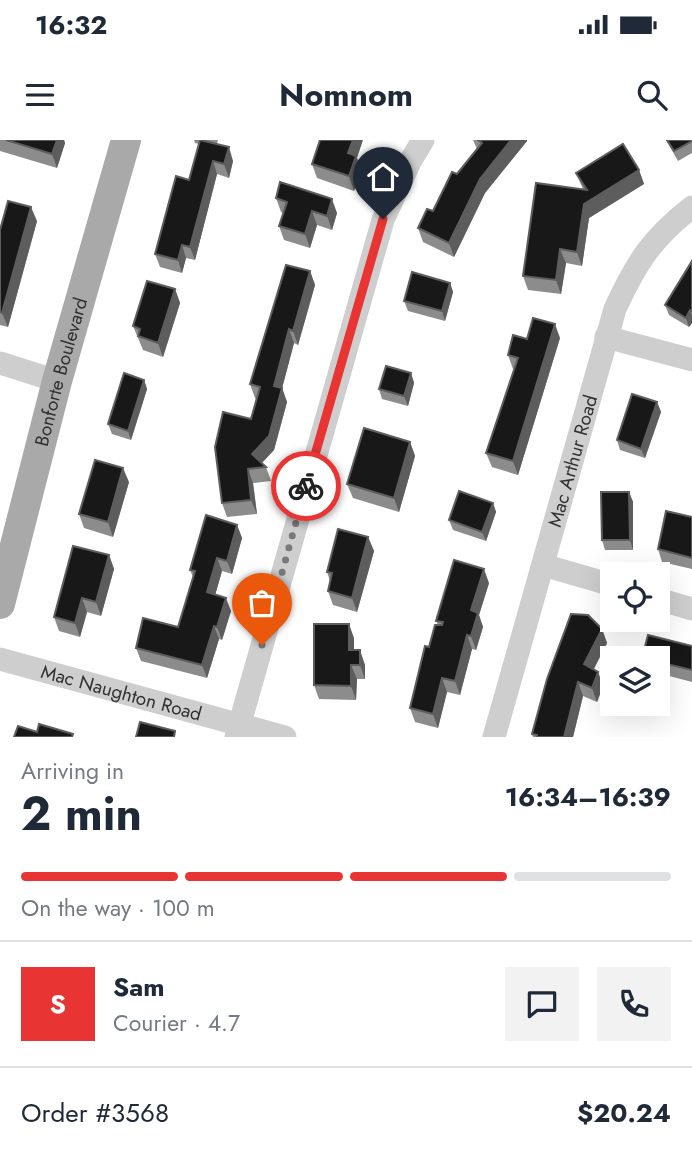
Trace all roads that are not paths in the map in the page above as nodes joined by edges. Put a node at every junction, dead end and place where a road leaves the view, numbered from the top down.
1 (126, 140) edge
2 (423, 140) edge
3 (692, 207) edge
4 (606, 337) junction
5 (692, 360) edge
6 (0, 363) edge
7 (57, 381) junction
8 (543, 565) junction
9 (600, 582) edge
10 (670, 603) edge
11 (0, 604) edge
12 (692, 609) edge
13 (0, 659) edge
14 (238, 730) edge
15 (285, 737) edge
16 (495, 737) edge

1 - 7 main road, Bonforte Boulevard
2 - 14 street
3 - 4 street, Mac Arthur Road
4 - 5 street
4 - 8 street, Mac Arthur Road
6 - 7 street
7 - 11 main road, Bonforte Boulevard
8 - 9 street
8 - 16 street, Mac Arthur Road
10 - 12 street
13 - 14 street, Mac Naughton Road
14 - 15 street, Mac Naughton Road

